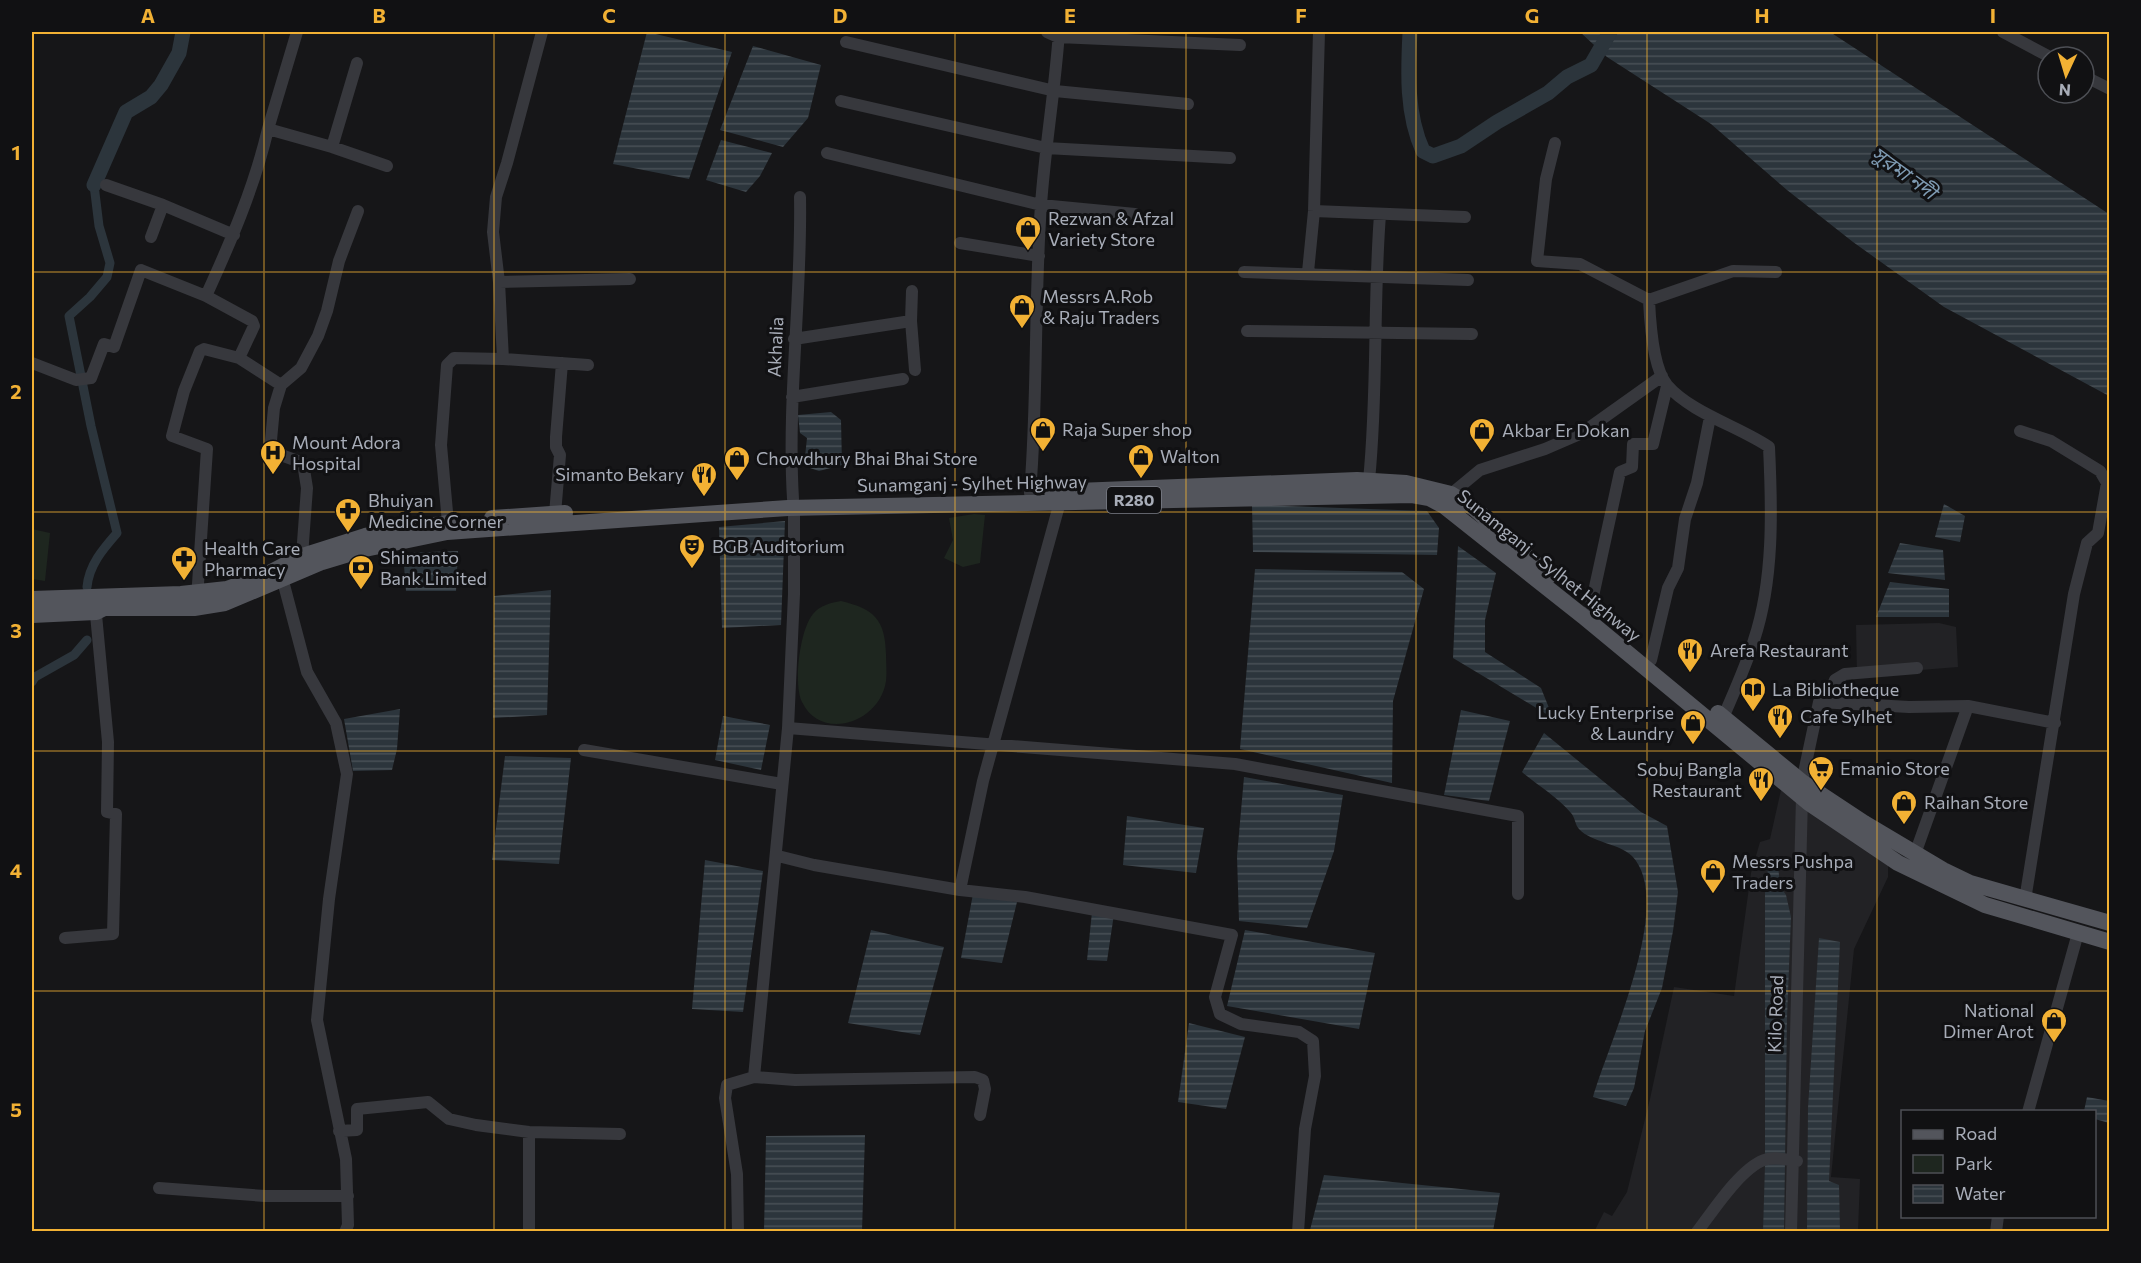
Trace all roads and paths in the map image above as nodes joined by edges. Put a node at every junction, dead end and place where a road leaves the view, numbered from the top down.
1 (297, 32) edge
2 (542, 32) edge
3 (1319, 32) edge
4 (2004, 32) edge
5 (1055, 33) edge
6 (846, 42) dead end
7 (1240, 45) dead end
8 (2036, 49) edge
9 (357, 63) dead end
10 (1055, 91) junction
11 (841, 101) dead end
12 (1188, 104) dead end
13 (268, 129) junction
14 (1555, 143) dead end
15 (332, 147) junction
16 (1046, 148) junction
17 (827, 153) dead end
18 (1230, 158) dead end
19 (387, 166) dead end
20 (106, 185) dead end
21 (800, 197) dead end
22 (164, 205) junction
23 (1041, 205) junction
24 (358, 211) dead end
25 (1314, 211) junction
26 (1135, 214) dead end
27 (1380, 215) junction
28 (1465, 217) dead end
29 (234, 235) junction
30 (151, 237) dead end
31 (960, 243) dead end
32 (1039, 256) junction
33 (1244, 272) dead end
34 (1308, 272) junction
35 (1776, 272) dead end
36 (1376, 275) junction
37 (630, 279) dead end
38 (1468, 280) dead end
39 (499, 282) junction
40 (912, 291) dead end
41 (206, 296) junction
42 (1649, 300) junction
43 (911, 321) junction
44 (1247, 331) dead end
45 (1374, 333) junction
46 (1472, 334) dead end
47 (794, 339) junction
48 (239, 358) junction
49 (503, 359) junction
50 (32, 363) edge
51 (562, 363) junction
52 (588, 365) dead end
53 (915, 370) dead end
54 (903, 380) dead end
55 (1665, 381) junction
56 (281, 385) junction
57 (792, 397) junction
58 (1710, 417) junction
59 (2020, 431) dead end
60 (1369, 480) junction
61 (1030, 493) junction
62 (1451, 494) junction
63 (1060, 502) junction
64 (793, 503) junction
65 (555, 514) junction
66 (448, 523) junction
67 (302, 556) junction
68 (283, 581) junction
69 (32, 599) edge
70 (196, 601) junction
71 (95, 605) junction
72 (1590, 610) junction
73 (32, 615) edge
74 (1651, 660) junction
75 (1917, 668) dead end
76 (1827, 701) junction
77 (1968, 706) junction
78 (1723, 718) junction
79 (2055, 723) junction
80 (788, 728) junction
81 (993, 746) junction
82 (584, 750) dead end
83 (782, 784) junction
84 (1804, 794) junction
85 (1916, 854) junction
86 (777, 856) junction
87 (960, 890) junction
88 (1518, 894) dead end
89 (2025, 900) junction
90 (2109, 923) edge
91 (2078, 933) junction
92 (65, 938) dead end
93 (2109, 942) edge
94 (754, 1077) junction
95 (2029, 1110) edge
96 (980, 1115) dead end
97 (339, 1131) junction
98 (529, 1132) junction
99 (620, 1134) dead end
100 (1795, 1160) junction
101 (159, 1188) dead end
102 (348, 1196) junction
103 (345, 1232) edge
104 (529, 1232) edge
105 (738, 1232) edge
106 (1299, 1232) edge
107 (1697, 1232) edge
108 (1791, 1232) edge
109 (1797, 1232) edge

1 - 13 street
2 - 39 street
3 - 25 street
4 - 8 street
5 - 7 street
5 - 10 street
6 - 10 street
9 - 15 street
10 - 12 street
10 - 16 street
11 - 16 street
13 - 15 street
13 - 29 street
14 - 42 street
15 - 19 street
16 - 18 street
16 - 23 street
17 - 23 street
20 - 22 street
21 - 47 street, Akhalia
22 - 29 street
22 - 30 street
23 - 26 street
23 - 32 street
24 - 56 street
25 - 27 street
25 - 34 street
27 - 28 street
27 - 36 street
29 - 41 street
31 - 32 street
32 - 61 street
33 - 34 street
34 - 36 street
35 - 42 street
36 - 38 street
36 - 45 street
37 - 39 street
39 - 49 street
40 - 43 street
41 - 48 street
41 - 50 street
42 - 55 street
43 - 47 street
43 - 53 street
44 - 45 street
45 - 46 street
45 - 60 street
47 - 57 street, Akhalia
48 - 56 street
48 - 70 street
49 - 51 street
49 - 66 street
51 - 52 street
51 - 65 street
54 - 57 street
55 - 58 street
55 - 62 street
55 - 72 street
56 - 67 street
57 - 64 street, Akhalia
58 - 74 street
58 - 78 street
59 - 79 street
60 - 61 main road, Sunamganj - Sylhet Highway / R280
60 - 62 main road, Sunamganj - Sylhet Highway / R280
61 - 64 main road, Sunamganj - Sylhet Highway / R280
62 - 72 main road, Sunamganj - Sylhet Highway / R280
63 - 64 main road, Sunamganj - Sylhet Highway / R280
63 - 81 street
63 - 84 main road, Sunamganj - Sylhet Highway / R280
64 - 65 main road, Sunamganj - Sylhet Highway / R280
64 - 68 main road, Sunamganj - Sylhet Highway / R280
64 - 80 street, Akhalia
65 - 66 main road, Sunamganj - Sylhet Highway / R280
66 - 67 main road, Sunamganj - Sylhet Highway / R280
67 - 70 main road, Sunamganj - Sylhet Highway / R280
68 - 70 main road, Sunamganj - Sylhet Highway / R280
68 - 97 street
69 - 71 main road, Sunamganj - Sylhet Highway / R280
70 - 71 main road, Sunamganj - Sylhet Highway / R280
71 - 73 main road, Sunamganj - Sylhet Highway / R280
71 - 92 street
72 - 74 main road, Sunamganj - Sylhet Highway / R280
74 - 78 main road, Sunamganj - Sylhet Highway / R280
75 - 76 street
76 - 77 street
76 - 84 street, Kilo Road
77 - 79 street
77 - 85 street
78 - 84 main road, Sunamganj - Sylhet Highway / R280
79 - 89 street
80 - 81 street
80 - 83 street, Akhalia
81 - 87 street
81 - 88 street
82 - 83 street
83 - 86 street, Akhalia
84 - 85 main road, Sunamganj - Sylhet Highway / R280
84 - 91 main road, Sunamganj - Sylhet Highway / R280
84 - 100 street, Kilo Road
85 - 89 main road, Sunamganj - Sylhet Highway / R280
86 - 87 street
86 - 94 street, Akhalia
87 - 106 street
89 - 90 main road, Sunamganj - Sylhet Highway / R280
91 - 93 main road, Sunamganj - Sylhet Highway / R280
91 - 95 street
94 - 96 street
94 - 105 street
97 - 98 street
97 - 102 street
98 - 99 street
98 - 104 street
100 - 107 street
100 - 108 street, Kilo Road
100 - 109 street, Kilo Road
101 - 102 street
102 - 103 street

